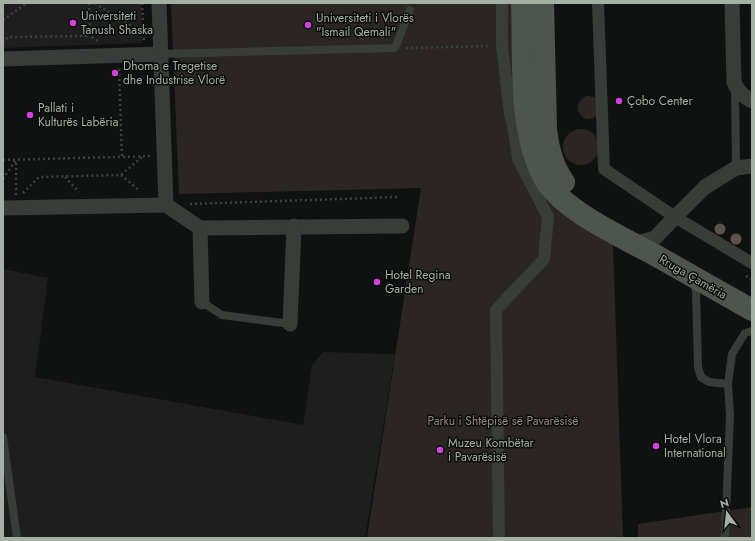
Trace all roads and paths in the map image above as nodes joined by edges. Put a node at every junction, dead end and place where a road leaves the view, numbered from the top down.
1 (27, 3) edge
2 (89, 3) edge
3 (95, 3) edge
4 (142, 3) edge
5 (159, 3) edge
6 (502, 3) edge
7 (522, 3) edge
8 (543, 3) edge
9 (598, 3) edge
10 (732, 3) edge
11 (410, 10) dead end
12 (3, 20) edge
13 (144, 33) junction
14 (90, 36) junction
15 (3, 43) edge
16 (101, 43) dead end
17 (502, 46) junction
18 (394, 48) junction
19 (161, 49) junction
20 (119, 56) junction
21 (3, 59) edge
22 (734, 82) junction
23 (752, 101) edge
24 (164, 155) junction
25 (143, 156) junction
26 (122, 157) junction
27 (3, 160) edge
28 (16, 160) junction
29 (752, 166) edge
30 (736, 168) junction
31 (3, 179) edge
32 (398, 197) dead end
33 (166, 205) junction
34 (3, 208) edge
35 (675, 217) junction
36 (294, 226) junction
37 (402, 226) dead end
38 (200, 228) junction
39 (655, 238) junction
40 (634, 244) junction
41 (752, 263) edge
42 (693, 276) junction
43 (752, 294) edge
44 (202, 302) joint
45 (752, 310) edge
46 (290, 324) joint
47 (752, 331) edge
48 (728, 384) junction
49 (3, 437) edge
50 (17, 538) edge
51 (499, 538) edge
52 (725, 538) edge

1 - 12 path
2 - 14 path
3 - 13 path
4 - 13 path
5 - 19 street
6 - 17 street
7 - 40 main road, Rruga Çamëria
8 - 39 main road, Rruga Çamëria
9 - 35 street
10 - 22 street
11 - 18 lane
13 - 19 path
14 - 15 path
14 - 16 path
17 - 18 path
17 - 51 street
18 - 19 lane
19 - 20 street
19 - 24 street
20 - 21 street
20 - 26 path
22 - 23 street
22 - 30 lane
24 - 25 path
24 - 33 street
25 - 26 path
25 - 28 path
26 - 28 path
27 - 28 path
28 - 31 path
29 - 30 street
30 - 35 street
32 - 33 path
33 - 34 street
33 - 38 street
35 - 39 street
35 - 41 street
36 - 37 street
36 - 38 street
36 - 46 street
38 - 44 street
39 - 40 street
39 - 43 main road, Rruga Çamëria
40 - 42 main road, Rruga Çamëria
42 - 45 main road, Rruga Çamëria
42 - 48 lane
44 - 46 lane
47 - 48 lane
48 - 52 lane
49 - 50 lane

